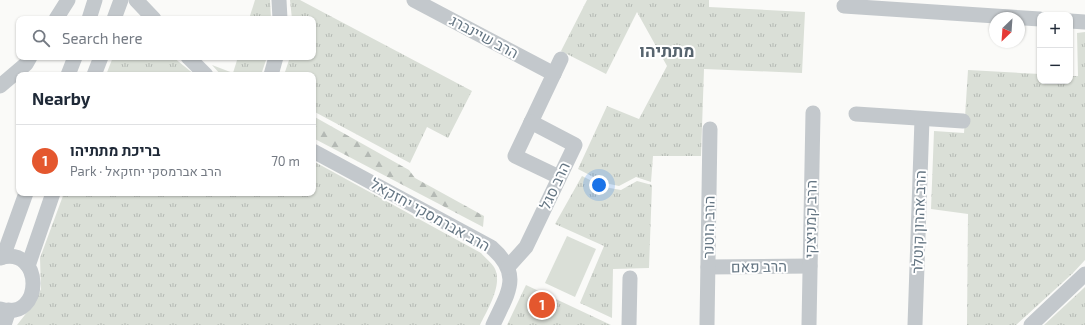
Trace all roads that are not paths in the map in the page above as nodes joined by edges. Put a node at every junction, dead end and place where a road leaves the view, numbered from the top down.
1 (68, 0) edge
2 (95, 0) edge
3 (121, 0) edge
4 (136, 0) edge
5 (279, 0) edge
6 (414, 0) edge
7 (844, 6) dead end
8 (58, 16) edge
9 (89, 16) edge
10 (115, 16) edge
11 (151, 16) edge
12 (280, 16) edge
13 (1037, 19) edge
14 (1073, 20) edge
15 (1085, 22) edge
16 (561, 59) dead end
17 (28, 60) edge
18 (74, 60) edge
19 (100, 60) edge
20 (191, 60) edge
21 (275, 60) edge
22 (16, 72) edge
23 (17, 72) edge
24 (69, 72) edge
25 (95, 72) edge
26 (203, 72) edge
27 (272, 72) edge
28 (554, 74) junction
29 (0, 86) edge
30 (813, 113) dead end
31 (856, 114) dead end
32 (922, 118) junction
33 (963, 121) dead end
34 (531, 122) junction
35 (710, 129) dead end
36 (316, 153) edge
37 (559, 177) junction
38 (25, 196) edge
39 (52, 196) edge
40 (2, 257) edge
41 (28, 266) junction
42 (810, 266) junction
43 (508, 267) junction
44 (708, 267) junction
45 (1085, 274) edge
46 (630, 278) dead end
47 (5, 310) edge
48 (4, 325) edge
49 (493, 325) edge
50 (629, 325) edge
51 (707, 325) edge
52 (809, 325) edge
53 (915, 325) edge
54 (1031, 325) edge

1 - 8 street
2 - 9 street
3 - 10 street
4 - 11 street
5 - 12 street
6 - 28 street, הרב שיינברג
7 - 13 street
14 - 15 street
16 - 28 street
17 - 23 street
18 - 24 street
19 - 25 street
20 - 26 street
21 - 27 street
22 - 29 street
28 - 34 street
30 - 42 street, הרב קמניצקי
31 - 32 street
32 - 33 street
32 - 53 street, הרב אהרון קוטלר
34 - 37 street, הרב סגל
34 - 37 street
35 - 44 street, הרב הוטנר
36 - 43 street, הרב אברמסקי יחזקאל
37 - 43 street, הרב סגל
38 - 40 street
39 - 41 street
40 - 41 street
41 - 47 street
42 - 44 street, הרב פאם
42 - 52 street, הרב קמניצקי
43 - 49 street
44 - 51 street, הרב הוטנר
45 - 54 street
46 - 50 street
47 - 48 street

